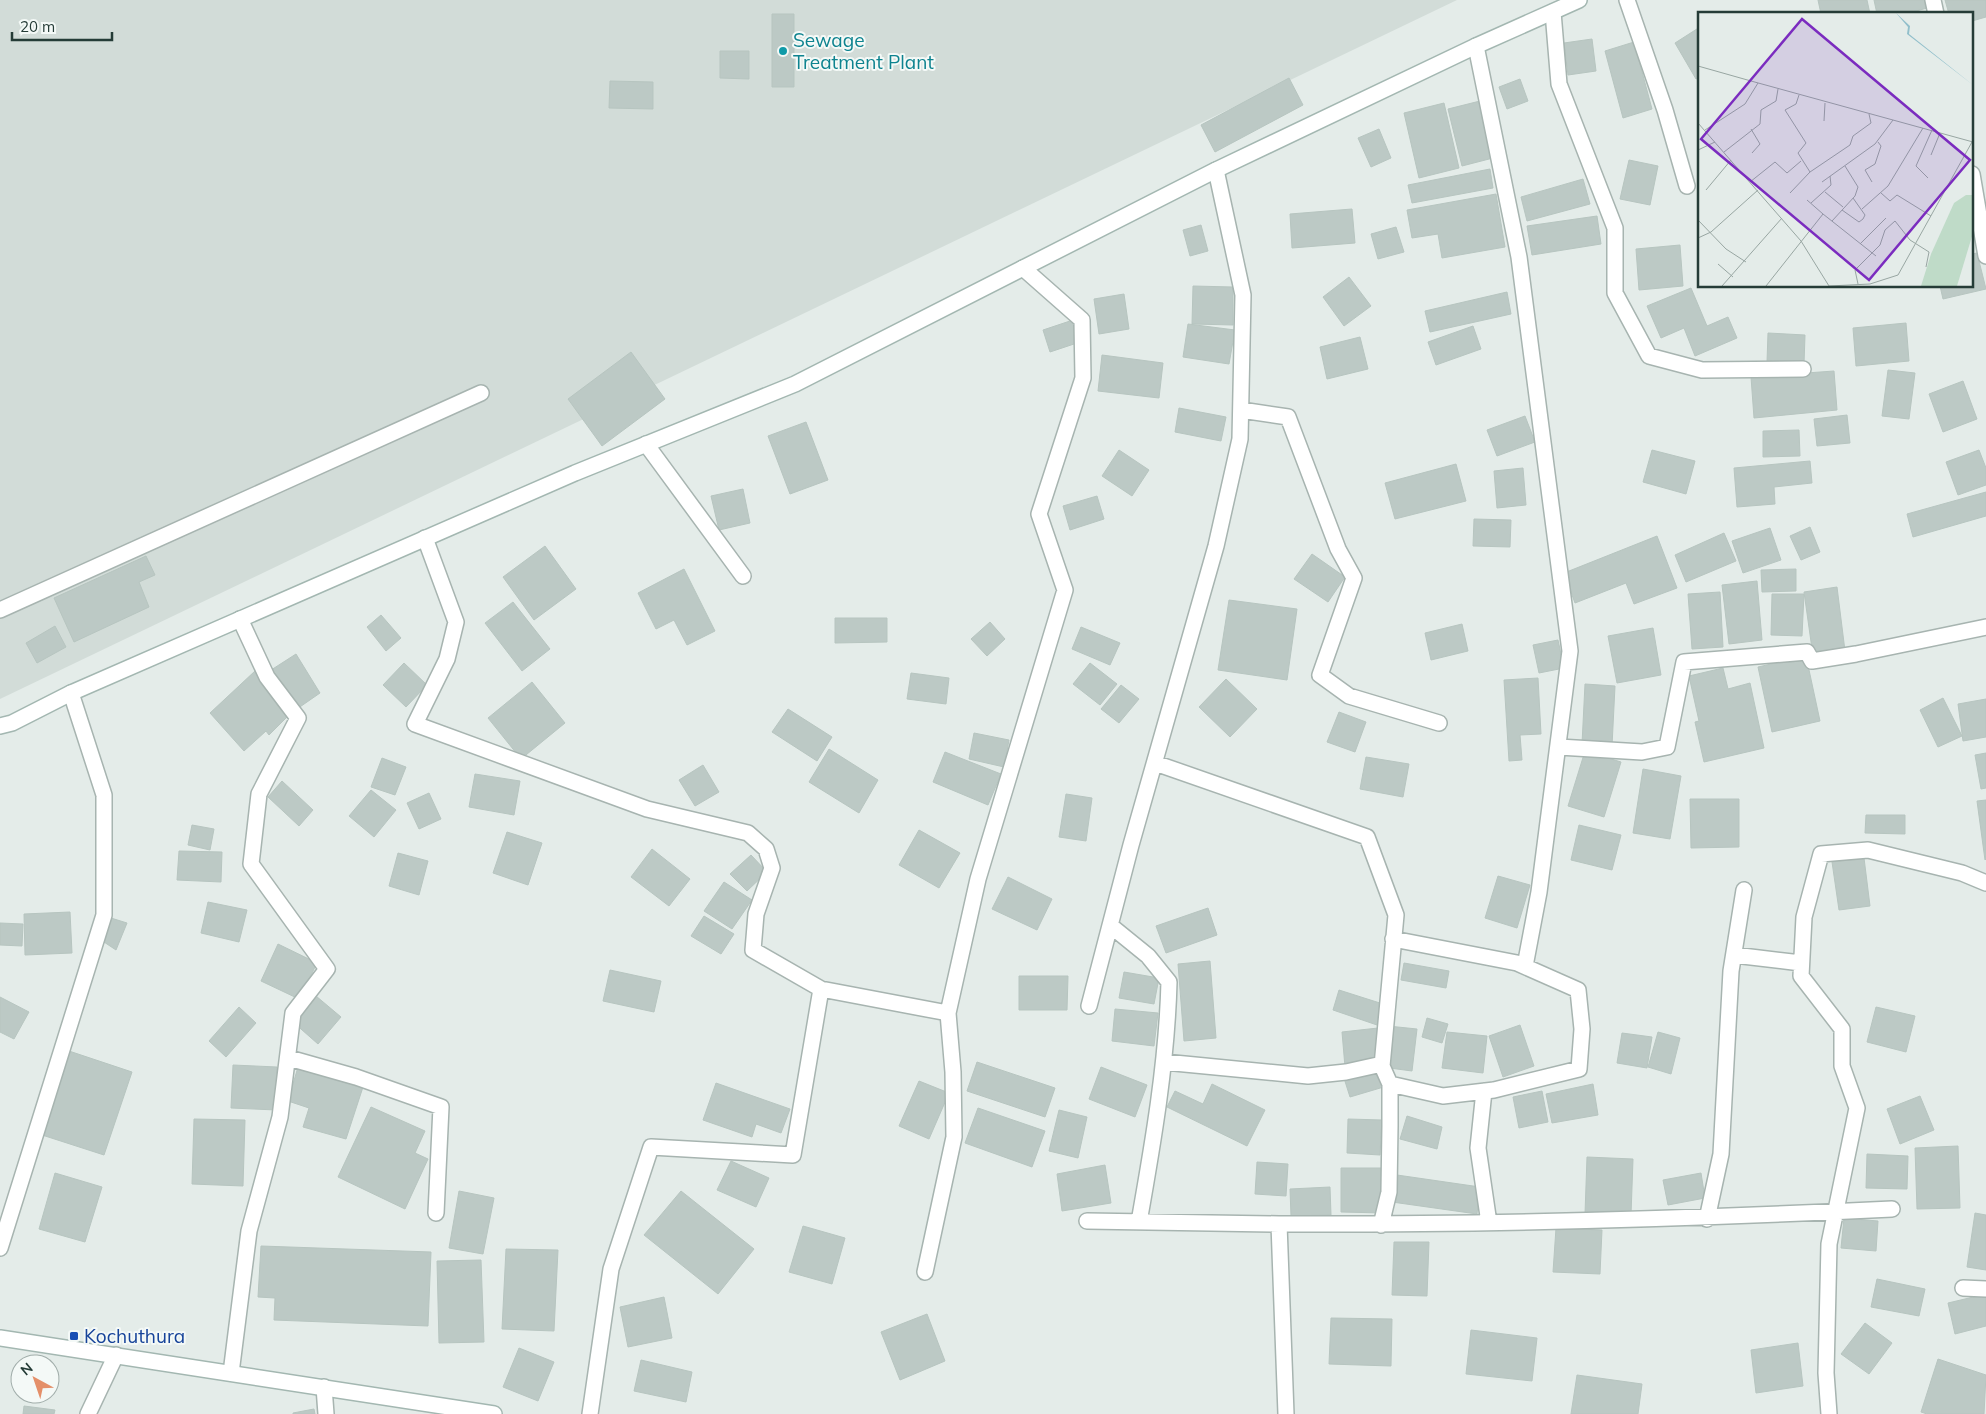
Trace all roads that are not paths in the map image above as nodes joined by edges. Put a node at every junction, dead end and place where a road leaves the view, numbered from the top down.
1 (1579, 0) edge
2 (1628, 0) edge
3 (1553, 12) junction
4 (1476, 46) junction
5 (1216, 170) junction
6 (1687, 186) dead end
7 (1974, 186) edge
8 (1986, 256) edge
9 (1023, 268) junction
10 (1803, 368) dead end
11 (481, 393) dead end
12 (1241, 410) junction
13 (646, 444) junction
14 (425, 538) junction
15 (743, 576) dead end
16 (0, 610) edge
17 (240, 619) junction
18 (1986, 627) edge
19 (72, 693) junction
20 (1439, 722) dead end
21 (6, 724) edge
22 (0, 736) edge
23 (1559, 747) junction
24 (1155, 762) junction
25 (1986, 883) edge
26 (1744, 890) dead end
27 (1112, 926) junction
28 (1393, 940) junction
29 (1734, 955) junction
30 (1801, 963) junction
31 (1525, 966) junction
32 (821, 989) junction
33 (1090, 1006) dead end
34 (948, 1013) junction
35 (289, 1058) junction
36 (1164, 1062) junction
37 (1382, 1064) junction
38 (1390, 1084) junction
39 (1484, 1091) junction
40 (1892, 1210) dead end
41 (1834, 1212) junction
42 (436, 1213) dead end
43 (1707, 1219) junction
44 (1088, 1221) dead end
45 (1139, 1222) junction
46 (1490, 1223) junction
47 (1279, 1224) junction
48 (1381, 1224) junction
49 (0, 1248) edge
50 (925, 1272) dead end
51 (1963, 1288) dead end
52 (1986, 1289) edge
53 (0, 1338) edge
54 (116, 1355) junction
55 (231, 1373) junction
56 (324, 1387) junction
57 (88, 1414) edge
58 (326, 1414) edge
59 (494, 1414) edge
60 (590, 1414) edge
61 (1286, 1414) edge
62 (1829, 1414) edge

1 - 3 street
2 - 6 street
3 - 4 street
3 - 10 street
4 - 5 street
4 - 23 street
5 - 9 street
5 - 12 street
7 - 8 street
9 - 13 street
9 - 34 street
11 - 16 street
12 - 20 street
12 - 24 street
13 - 14 street
13 - 15 street
14 - 17 street
14 - 32 street
17 - 19 street
17 - 35 street
18 - 23 street
19 - 21 street
19 - 49 street
21 - 22 street
23 - 31 street
24 - 27 street
24 - 28 street
25 - 30 street
26 - 29 street
27 - 33 street
27 - 36 street
28 - 31 street
28 - 37 street
29 - 30 street
29 - 43 street
30 - 41 street
31 - 39 street
32 - 34 street
32 - 60 street
34 - 50 street
35 - 42 street
35 - 55 street
36 - 37 street
36 - 45 street
37 - 38 street
38 - 39 street
38 - 48 street
39 - 46 street
40 - 41 street
41 - 43 street
41 - 62 street
43 - 46 street
44 - 45 street
45 - 47 street
46 - 48 street
47 - 48 street
47 - 61 street
51 - 52 street
53 - 54 street
54 - 55 street
54 - 57 street
55 - 56 street
56 - 58 street
56 - 59 street

